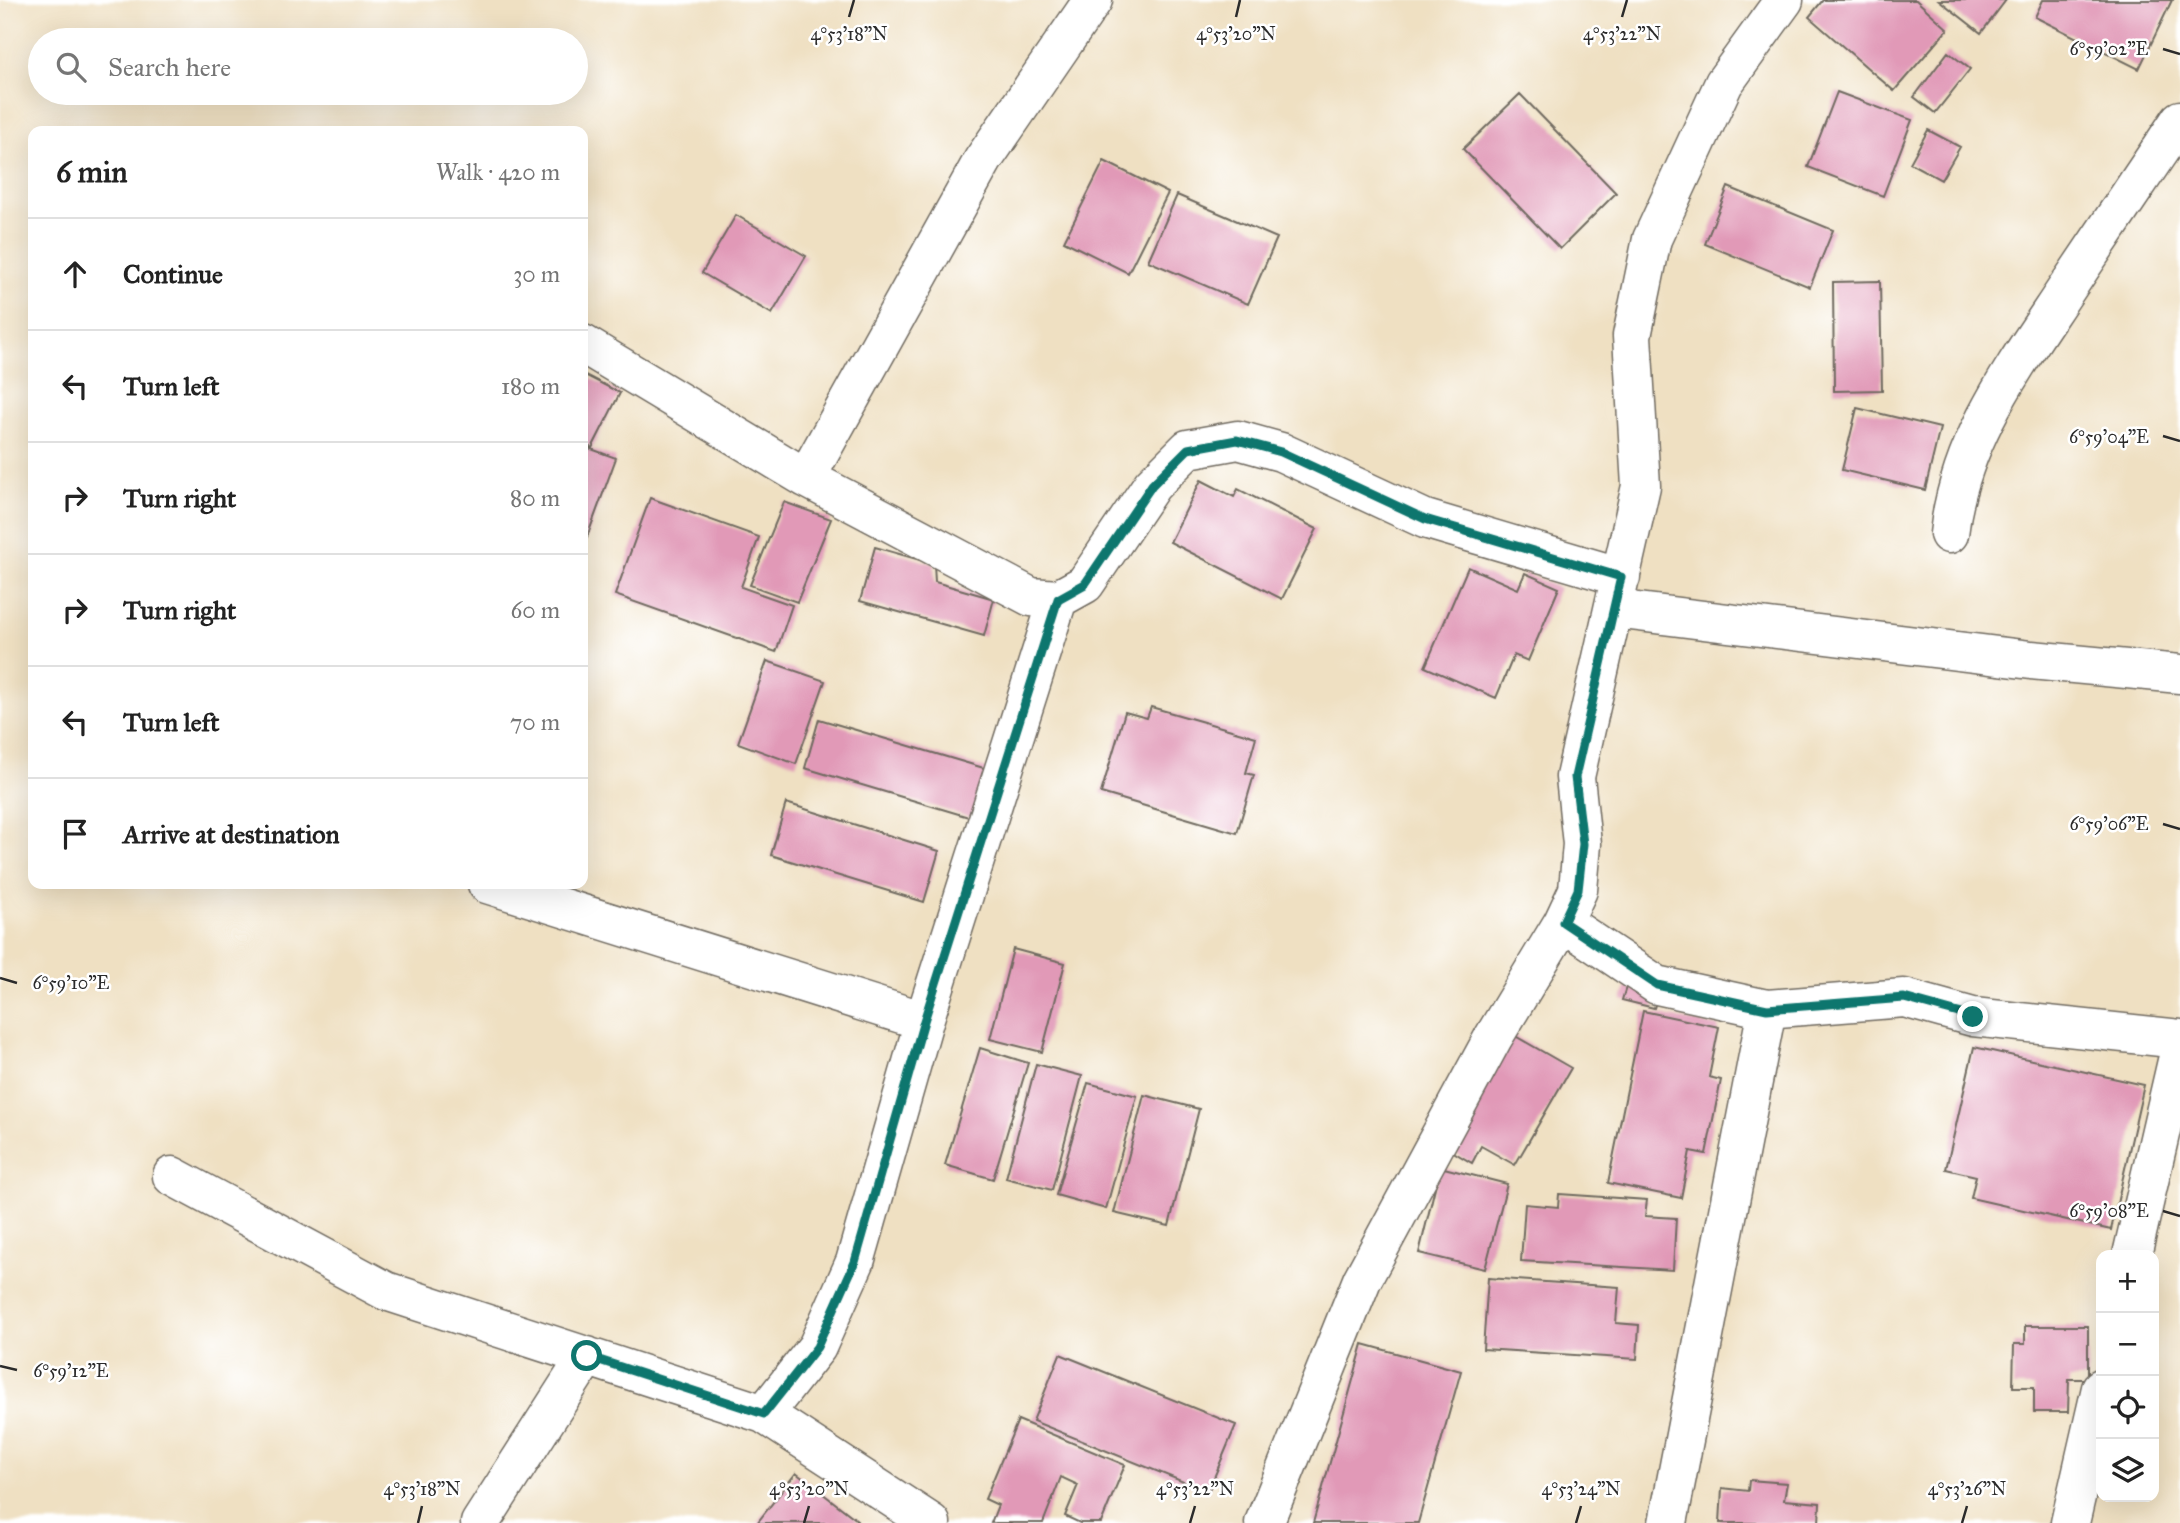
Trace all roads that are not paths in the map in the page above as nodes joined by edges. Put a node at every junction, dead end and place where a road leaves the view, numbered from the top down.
1 (1093, 0) edge
2 (1784, 0) edge
3 (2180, 120) edge
4 (588, 347) edge
5 (806, 478) junction
6 (1949, 534) dead end
7 (1618, 593) junction
8 (1058, 599) junction
9 (2180, 674) edge
10 (503, 889) edge
11 (1563, 922) junction
12 (1767, 1009) junction
13 (924, 1021) junction
14 (2180, 1039) edge
15 (2180, 1048) edge
16 (172, 1176) dead end
17 (2133, 1250) edge
18 (587, 1356) junction
19 (2096, 1410) edge
20 (764, 1414) junction
21 (480, 1523) edge
22 (931, 1523) edge
23 (1264, 1523) edge
24 (1668, 1523) edge
25 (2070, 1523) edge

1 - 5 street
2 - 7 street
3 - 6 street
4 - 5 street
5 - 8 street
7 - 8 street
7 - 9 street
7 - 11 street
8 - 13 street
10 - 13 street
11 - 12 street
11 - 23 street
12 - 14 street
12 - 24 street
13 - 20 street
15 - 17 street
16 - 18 street
18 - 20 street
18 - 21 street
19 - 25 street
20 - 22 street

